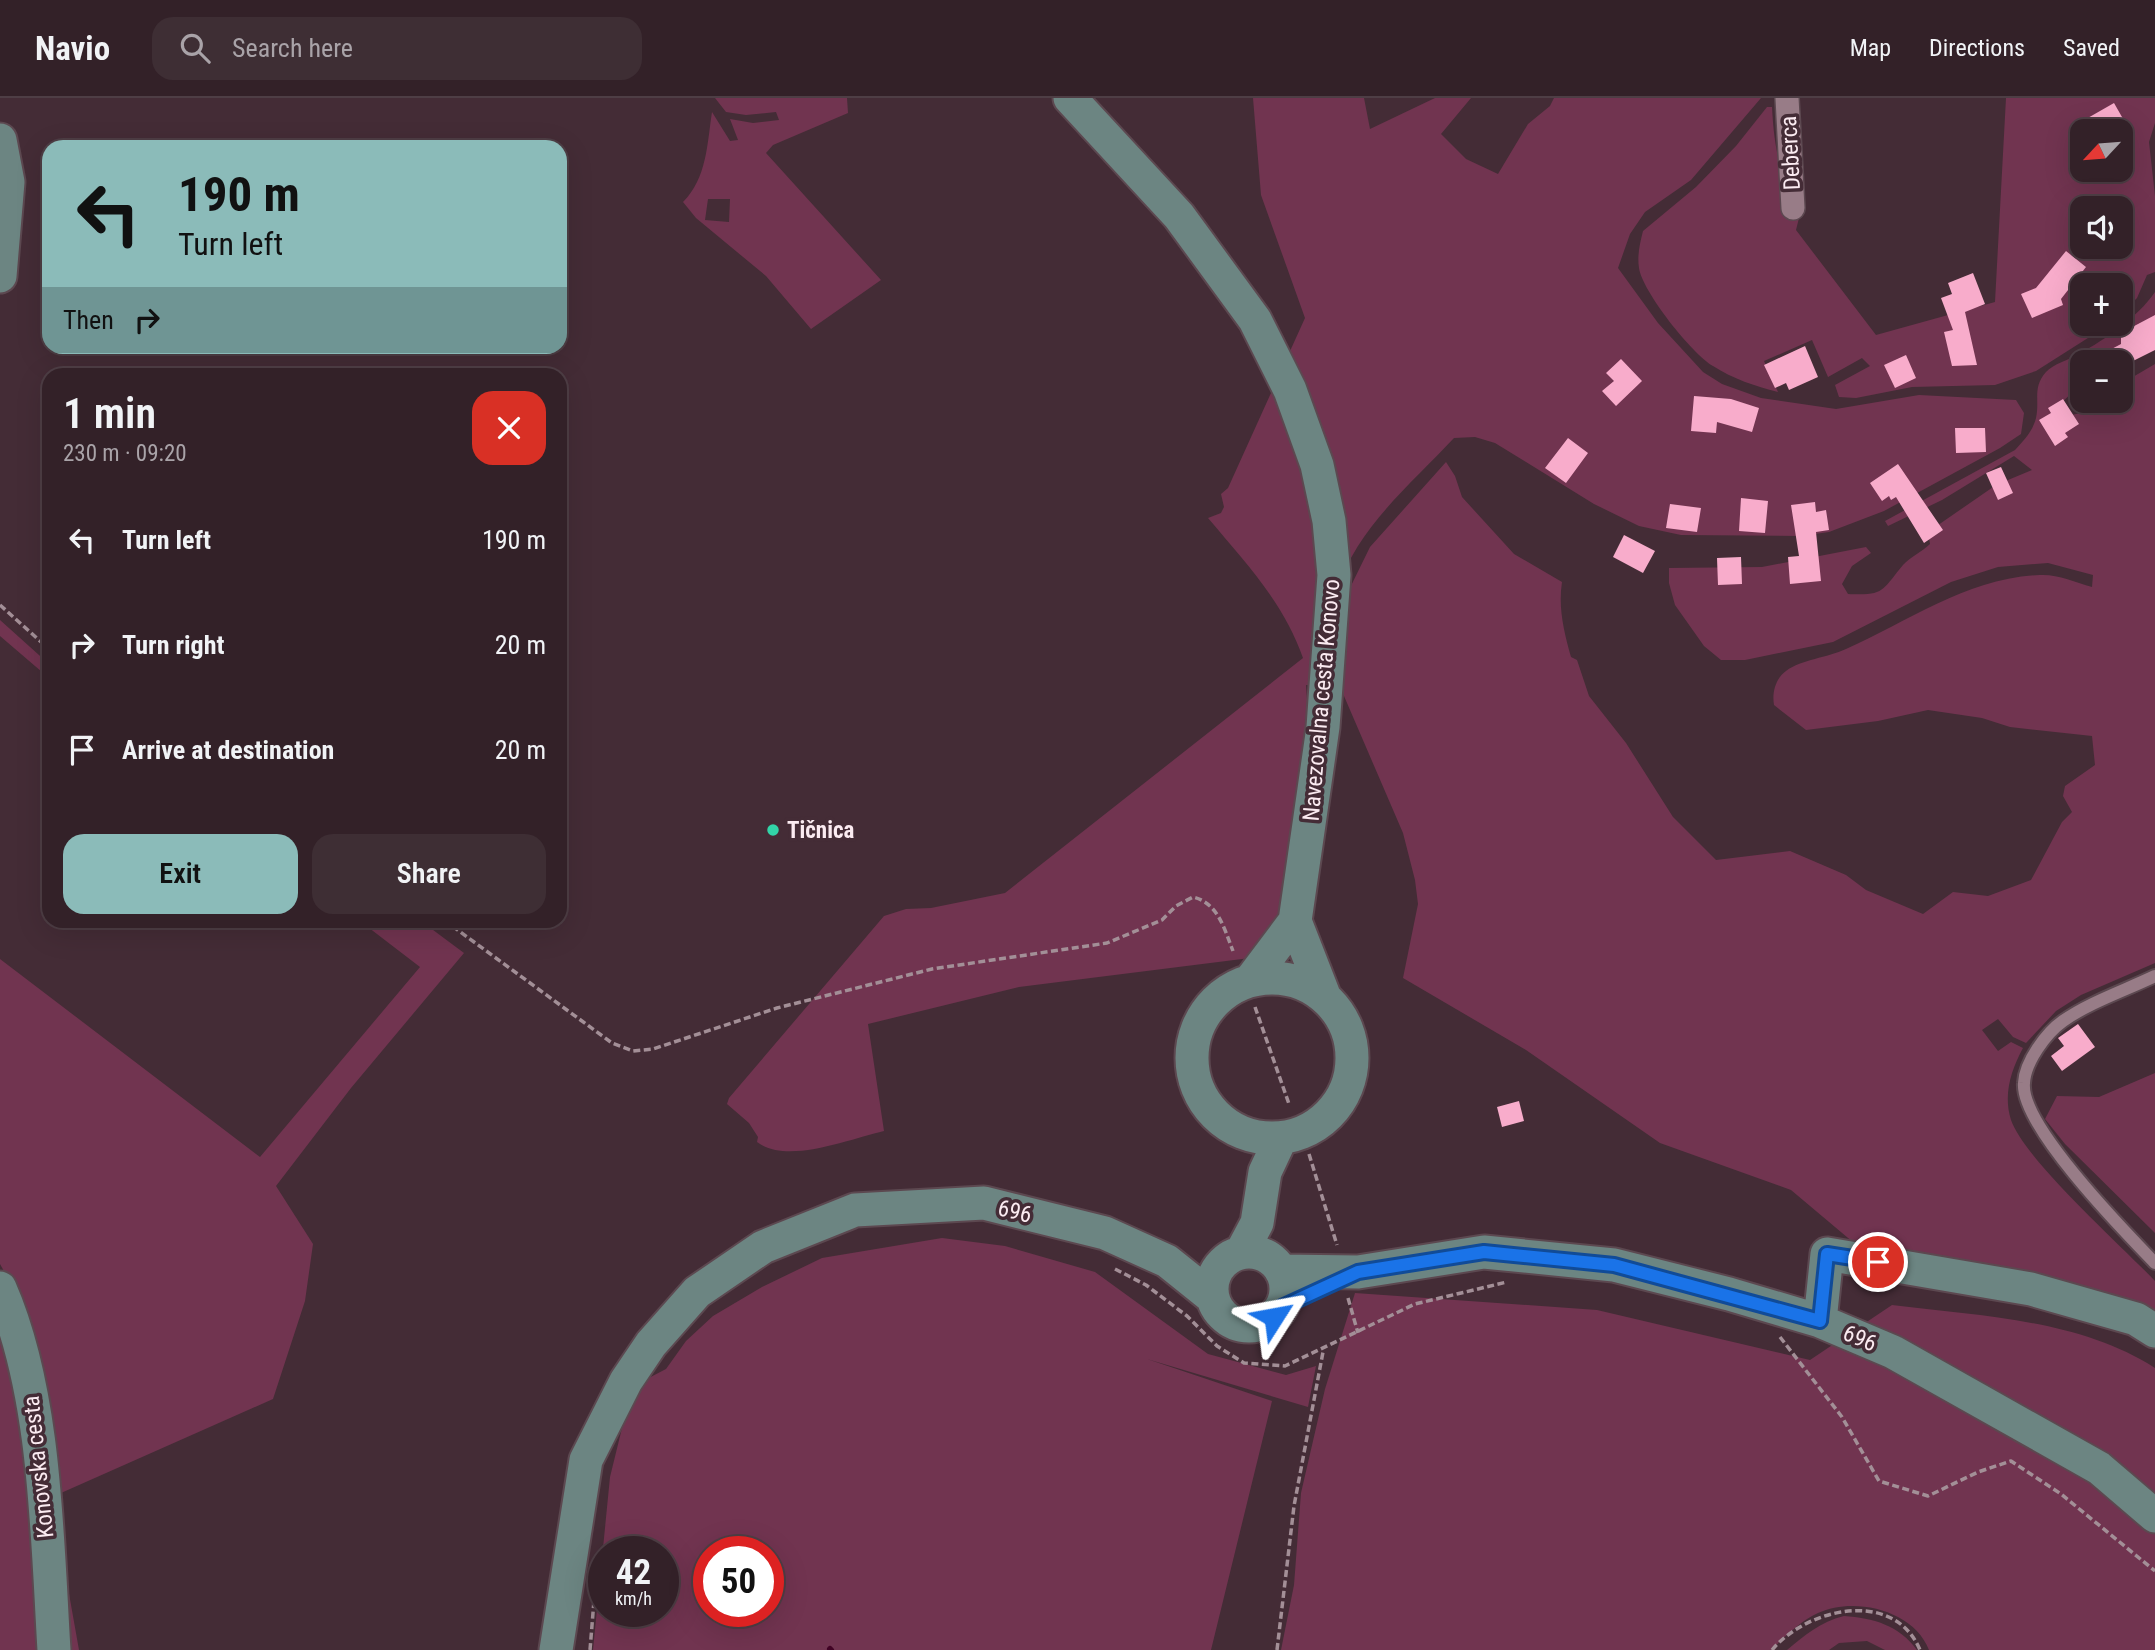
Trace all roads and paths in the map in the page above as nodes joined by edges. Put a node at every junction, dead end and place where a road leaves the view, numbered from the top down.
1 (1070, 98) edge
2 (1787, 98) edge
3 (0, 140) edge
4 (1793, 208) dead end
5 (0, 276) edge
6 (0, 605) edge
7 (42, 643) edge
8 (1296, 921) junction
9 (455, 928) edge
10 (1233, 951) dead end
11 (2155, 976) edge
12 (1251, 991) junction
13 (1325, 998) junction
14 (1289, 1104) dead end
15 (1230, 1127) junction
16 (1295, 1146) junction
17 (1265, 1172) junction
18 (1254, 1259) junction
19 (1167, 1261) junction
20 (2155, 1264) edge
21 (1113, 1268) dead end
22 (1348, 1272) junction
23 (1513, 1280) dead end
24 (0, 1288) edge
25 (1213, 1298) junction
26 (1282, 1307) junction
27 (1820, 1321) junction
28 (2155, 1331) edge
29 (1358, 1333) junction
30 (1779, 1335) dead end
31 (1323, 1351) junction
32 (2155, 1516) edge
33 (2155, 1571) edge
34 (592, 1627) edge
35 (54, 1650) edge
36 (556, 1650) edge
37 (590, 1650) edge
38 (1277, 1650) edge
39 (1772, 1650) edge
40 (1920, 1650) edge

1 - 8 main road, Navezovalna cesta Konovo
2 - 4 street, Deberca
3 - 5 main road
6 - 7 path
8 - 12 main road, Navezovalna cesta Konovo
8 - 13 main road, Navezovalna cesta Konovo
9 - 10 path
11 - 20 lane
12 - 13 main road, Navezovalna cesta Konovo
12 - 14 path
12 - 15 main road, Navezovalna cesta Konovo
13 - 16 main road, Navezovalna cesta Konovo
15 - 16 main road, Navezovalna cesta Konovo
15 - 17 main road, Navezovalna cesta Konovo
16 - 17 main road
16 - 22 path
17 - 18 main road
18 - 19 main road, 696 / 696
18 - 22 main road, 696 / 696
18 - 25 main road
18 - 26 main road
19 - 25 main road, 696 / 696
19 - 36 main road, 696 / 696
21 - 31 path
22 - 26 main road, 696 / 696
22 - 27 main road, 696 / 696
22 - 29 path
23 - 29 path
24 - 35 main road, Konovska cesta
25 - 26 main road, 696 / 696
27 - 28 main road
27 - 32 main road, 696 / 696
29 - 31 path
30 - 33 path
31 - 38 path
34 - 37 path
39 - 40 path

